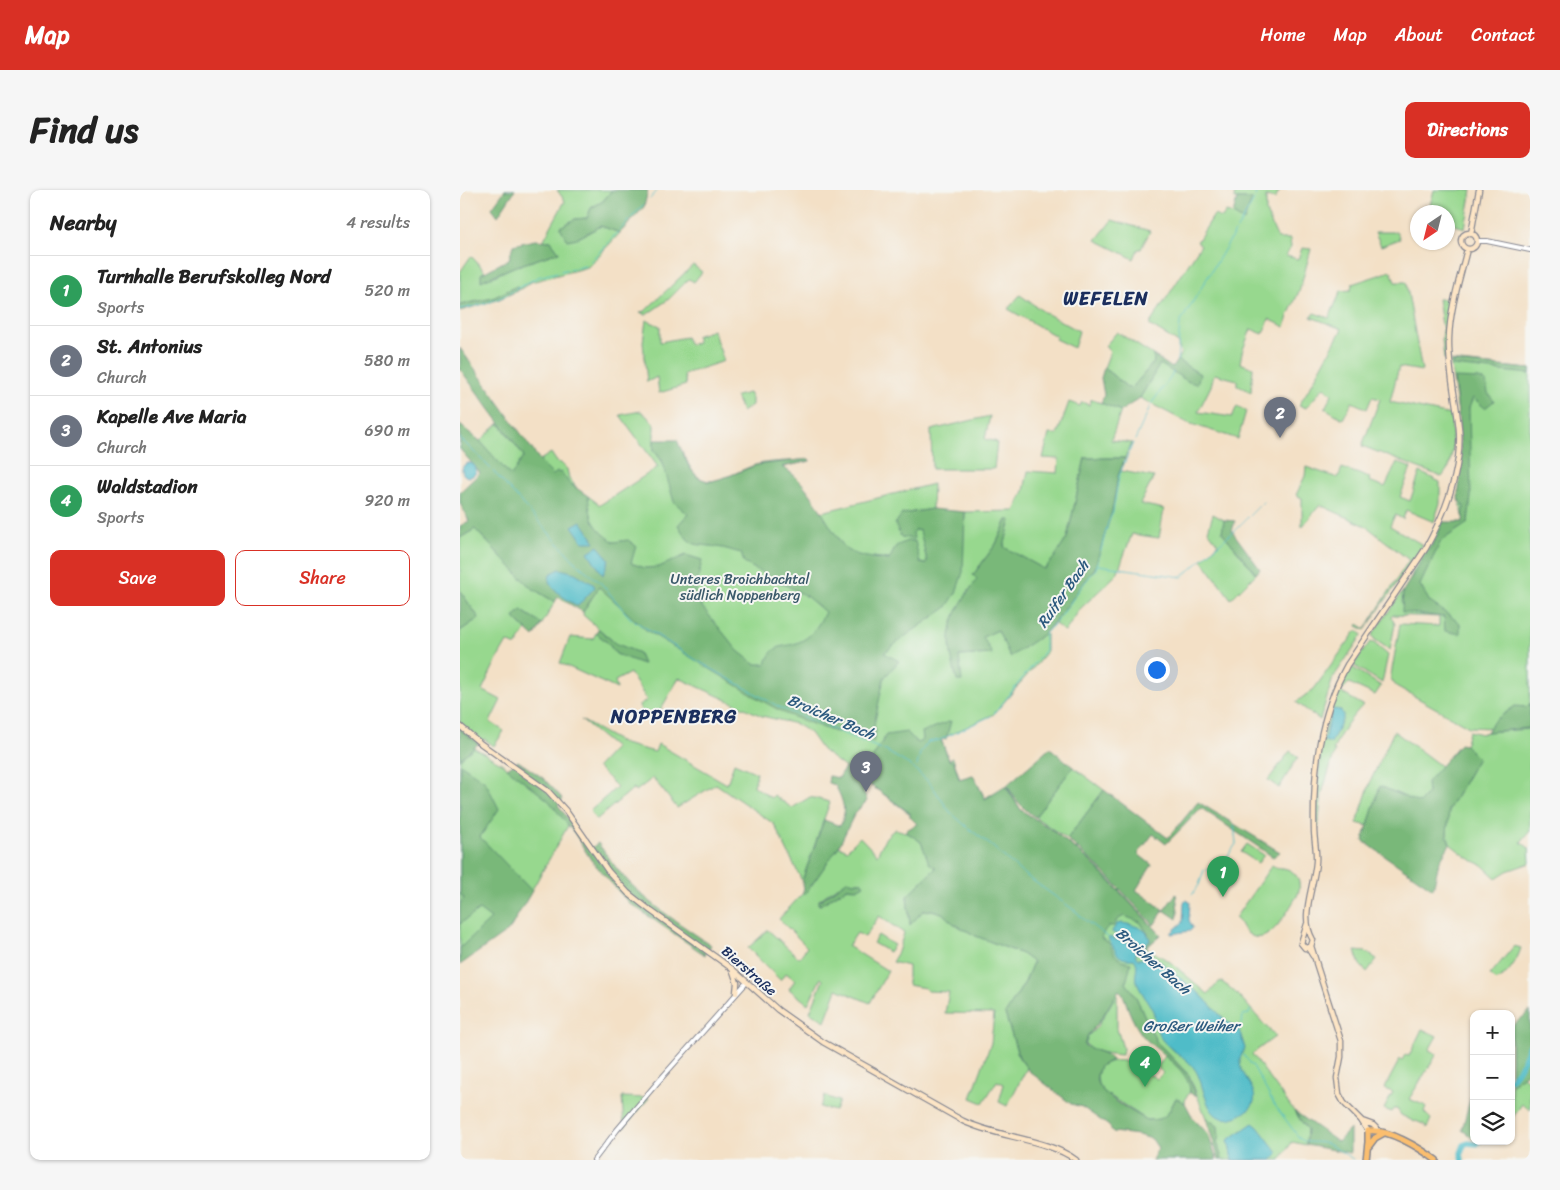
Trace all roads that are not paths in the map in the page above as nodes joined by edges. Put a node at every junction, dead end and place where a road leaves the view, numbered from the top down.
1 (1479, 190) edge
2 (1471, 234) junction
3 (1477, 241) junction
4 (1467, 249) junction
5 (1530, 250) edge
6 (460, 726) edge
7 (1307, 936) junction
8 (1310, 947) junction
9 (732, 970) junction
10 (747, 982) junction
11 (736, 993) junction
12 (1361, 1120) junction
13 (1368, 1131) junction
14 (1381, 1132) junction
15 (1368, 1148) junction
16 (594, 1160) edge
17 (1076, 1160) edge
18 (1366, 1160) edge
19 (1436, 1160) edge

1 - 2 main road
2 - 3 main road
2 - 4 main road
3 - 4 main road
3 - 5 street
4 - 7 main road
6 - 9 main road, Bierstraße
7 - 8 main road
7 - 8 main road
8 - 12 main road
9 - 10 main road, Bierstraße
9 - 11 main road
10 - 11 street
10 - 17 main road, Bierstraße
11 - 16 street
12 - 13 main road
12 - 14 main road
13 - 14 main road
13 - 15 main road
14 - 15 main road
14 - 19 main road
15 - 18 main road

